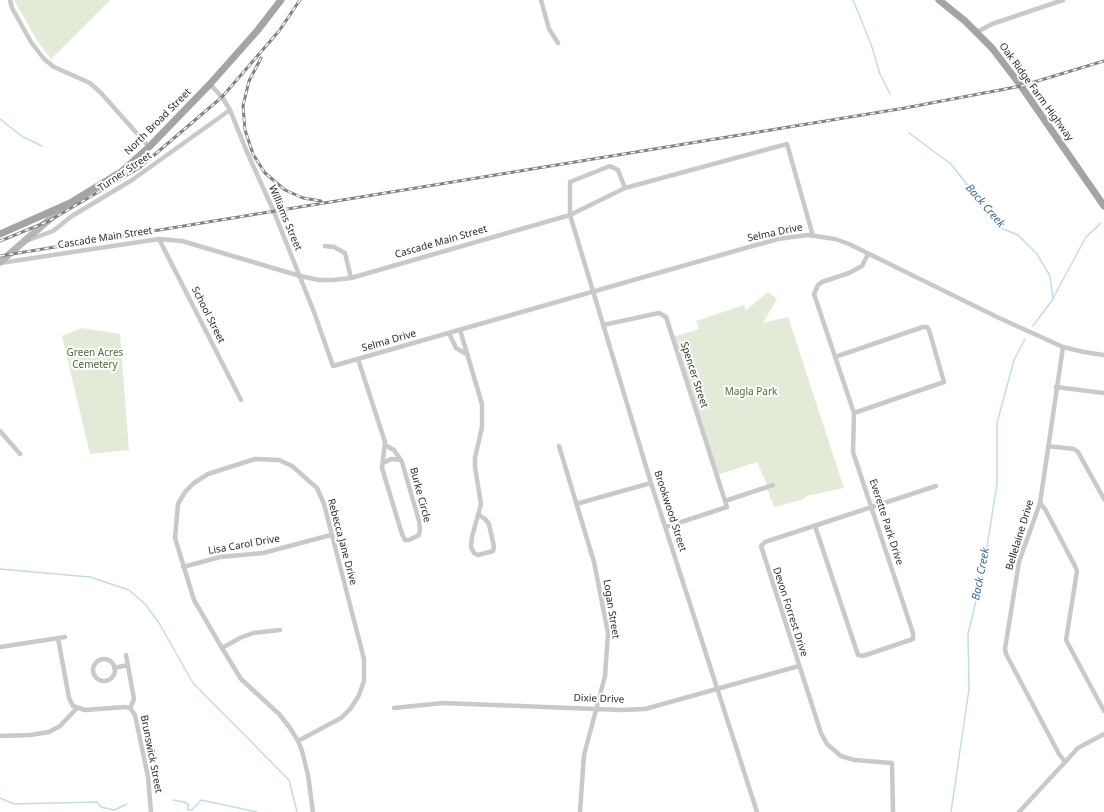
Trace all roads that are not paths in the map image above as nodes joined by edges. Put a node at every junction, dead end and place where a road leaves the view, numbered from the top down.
1 (10, 0) edge
2 (281, 0) edge
3 (541, 0) edge
4 (939, 0) edge
5 (1063, 0) edge
6 (977, 32) junction
7 (558, 43) dead end
8 (210, 84) junction
9 (230, 110) junction
10 (149, 147) junction
11 (625, 188) junction
12 (66, 205) junction
13 (1104, 206) edge
14 (570, 215) junction
15 (0, 234) edge
16 (813, 236) junction
17 (159, 239) junction
18 (26, 241) junction
19 (325, 246) dead end
20 (868, 254) junction
21 (0, 263) edge
22 (300, 276) junction
23 (351, 278) junction
24 (593, 292) junction
25 (603, 325) junction
26 (460, 330) junction
27 (450, 333) junction
28 (1063, 347) junction
29 (1104, 355) edge
30 (468, 356) junction
31 (835, 357) junction
32 (358, 359) junction
33 (333, 366) joint
34 (1056, 387) junction
35 (1104, 393) edge
36 (241, 400) dead end
37 (854, 413) junction
38 (0, 431) edge
39 (385, 445) junction
40 (559, 446) dead end
41 (1048, 446) junction
42 (20, 454) dead end
43 (401, 460) junction
44 (382, 463) junction
45 (651, 483) junction
46 (773, 485) dead end
47 (936, 486) dead end
48 (1104, 499) edge
49 (725, 501) junction
50 (1040, 503) junction
51 (576, 504) junction
52 (872, 508) junction
53 (479, 515) junction
54 (815, 526) junction
55 (666, 527) junction
56 (331, 535) junction
57 (183, 567) junction
58 (280, 630) dead end
59 (65, 637) dead end
60 (58, 638) junction
61 (0, 648) edge
62 (222, 648) junction
63 (126, 655) dead end
64 (128, 665) junction
65 (799, 666) junction
66 (114, 668) junction
67 (718, 690) junction
68 (77, 708) junction
69 (130, 708) junction
70 (394, 708) dead end
71 (596, 709) junction
72 (1104, 711) edge
73 (1104, 734) edge
74 (0, 736) edge
75 (298, 741) junction
76 (1065, 762) junction
77 (151, 812) edge
78 (313, 812) edge
79 (580, 812) edge
80 (757, 812) edge
81 (893, 812) edge
82 (1019, 812) edge

1 - 10 street
2 - 8 main road, North Broad Street
3 - 7 street
4 - 6 main road, Oak Ridge Farm Highway
5 - 6 street
6 - 13 main road, Oak Ridge Farm Highway
8 - 9 street, Williams Street
8 - 10 main road, North Broad Street
9 - 18 street, Turner Street
9 - 22 street, Williams Street
10 - 12 main road, North Broad Street
11 - 14 street, Cascade Main Street
11 - 14 street, Brookwood Street
11 - 16 street, Cascade Main Street
12 - 15 main road, North Broad Street
12 - 18 street
14 - 23 street, Cascade Main Street
14 - 24 street, Brookwood Street
16 - 20 street, Selma Drive
16 - 24 street, Selma Drive
17 - 21 street, Cascade Main Street
17 - 22 street, Cascade Main Street
17 - 36 street, School Street
18 - 21 street
19 - 23 street
20 - 28 street, Selma Drive
20 - 31 street, Everette Park Drive
22 - 23 street, Cascade Main Street
22 - 33 street, Williams Street
24 - 25 street, Brookwood Street
24 - 26 street, Selma Drive
25 - 45 street, Brookwood Street
25 - 49 street, Spencer Street
26 - 27 street, Selma Drive
26 - 30 street
27 - 30 street
27 - 32 street, Selma Drive
28 - 29 street, Selma Drive
28 - 34 street, Bellelaine Drive
30 - 53 street
31 - 37 street, Everette Park Drive
31 - 37 street
32 - 33 street, Selma Drive
32 - 39 street, Burke Circle
34 - 35 street
34 - 41 street, Bellelaine Drive
37 - 52 street, Everette Park Drive
38 - 42 street
39 - 43 street, Burke Circle
39 - 44 street, Burke Circle
40 - 51 street, Logan Street
41 - 48 street
41 - 50 street, Bellelaine Drive
43 - 44 street, Burke Circle
43 - 44 street, Burke Circle
45 - 51 street
45 - 55 street, Brookwood Street
46 - 49 street
47 - 52 street, Devon Forrest Drive
49 - 55 street
50 - 72 street
50 - 76 street, Bellelaine Drive
51 - 71 street, Logan Street
52 - 54 street, Devon Forrest Drive
52 - 54 street, Everette Park Drive
53 - 53 street
54 - 65 street, Devon Forrest Drive
55 - 67 street, Brookwood Street
56 - 57 street, Lisa Carol Drive
56 - 57 street, Rebecca Jane Drive
56 - 75 street, Rebecca Jane Drive
57 - 62 street, Rebecca Jane Drive
58 - 62 street
59 - 60 street
60 - 61 street
60 - 68 street
62 - 75 street, Rebecca Jane Drive
63 - 64 street
64 - 66 street
64 - 69 street
65 - 67 street, Dixie Drive
65 - 81 street, Devon Forrest Drive
66 - 66 street
67 - 71 street, Dixie Drive
67 - 80 street, Brookwood Street
68 - 69 street, Brunswick Street
68 - 74 street
69 - 77 street, Brunswick Street
70 - 71 street, Dixie Drive
71 - 79 street, Logan Street
73 - 76 street
75 - 78 street, Rebecca Jane Drive
76 - 82 street

